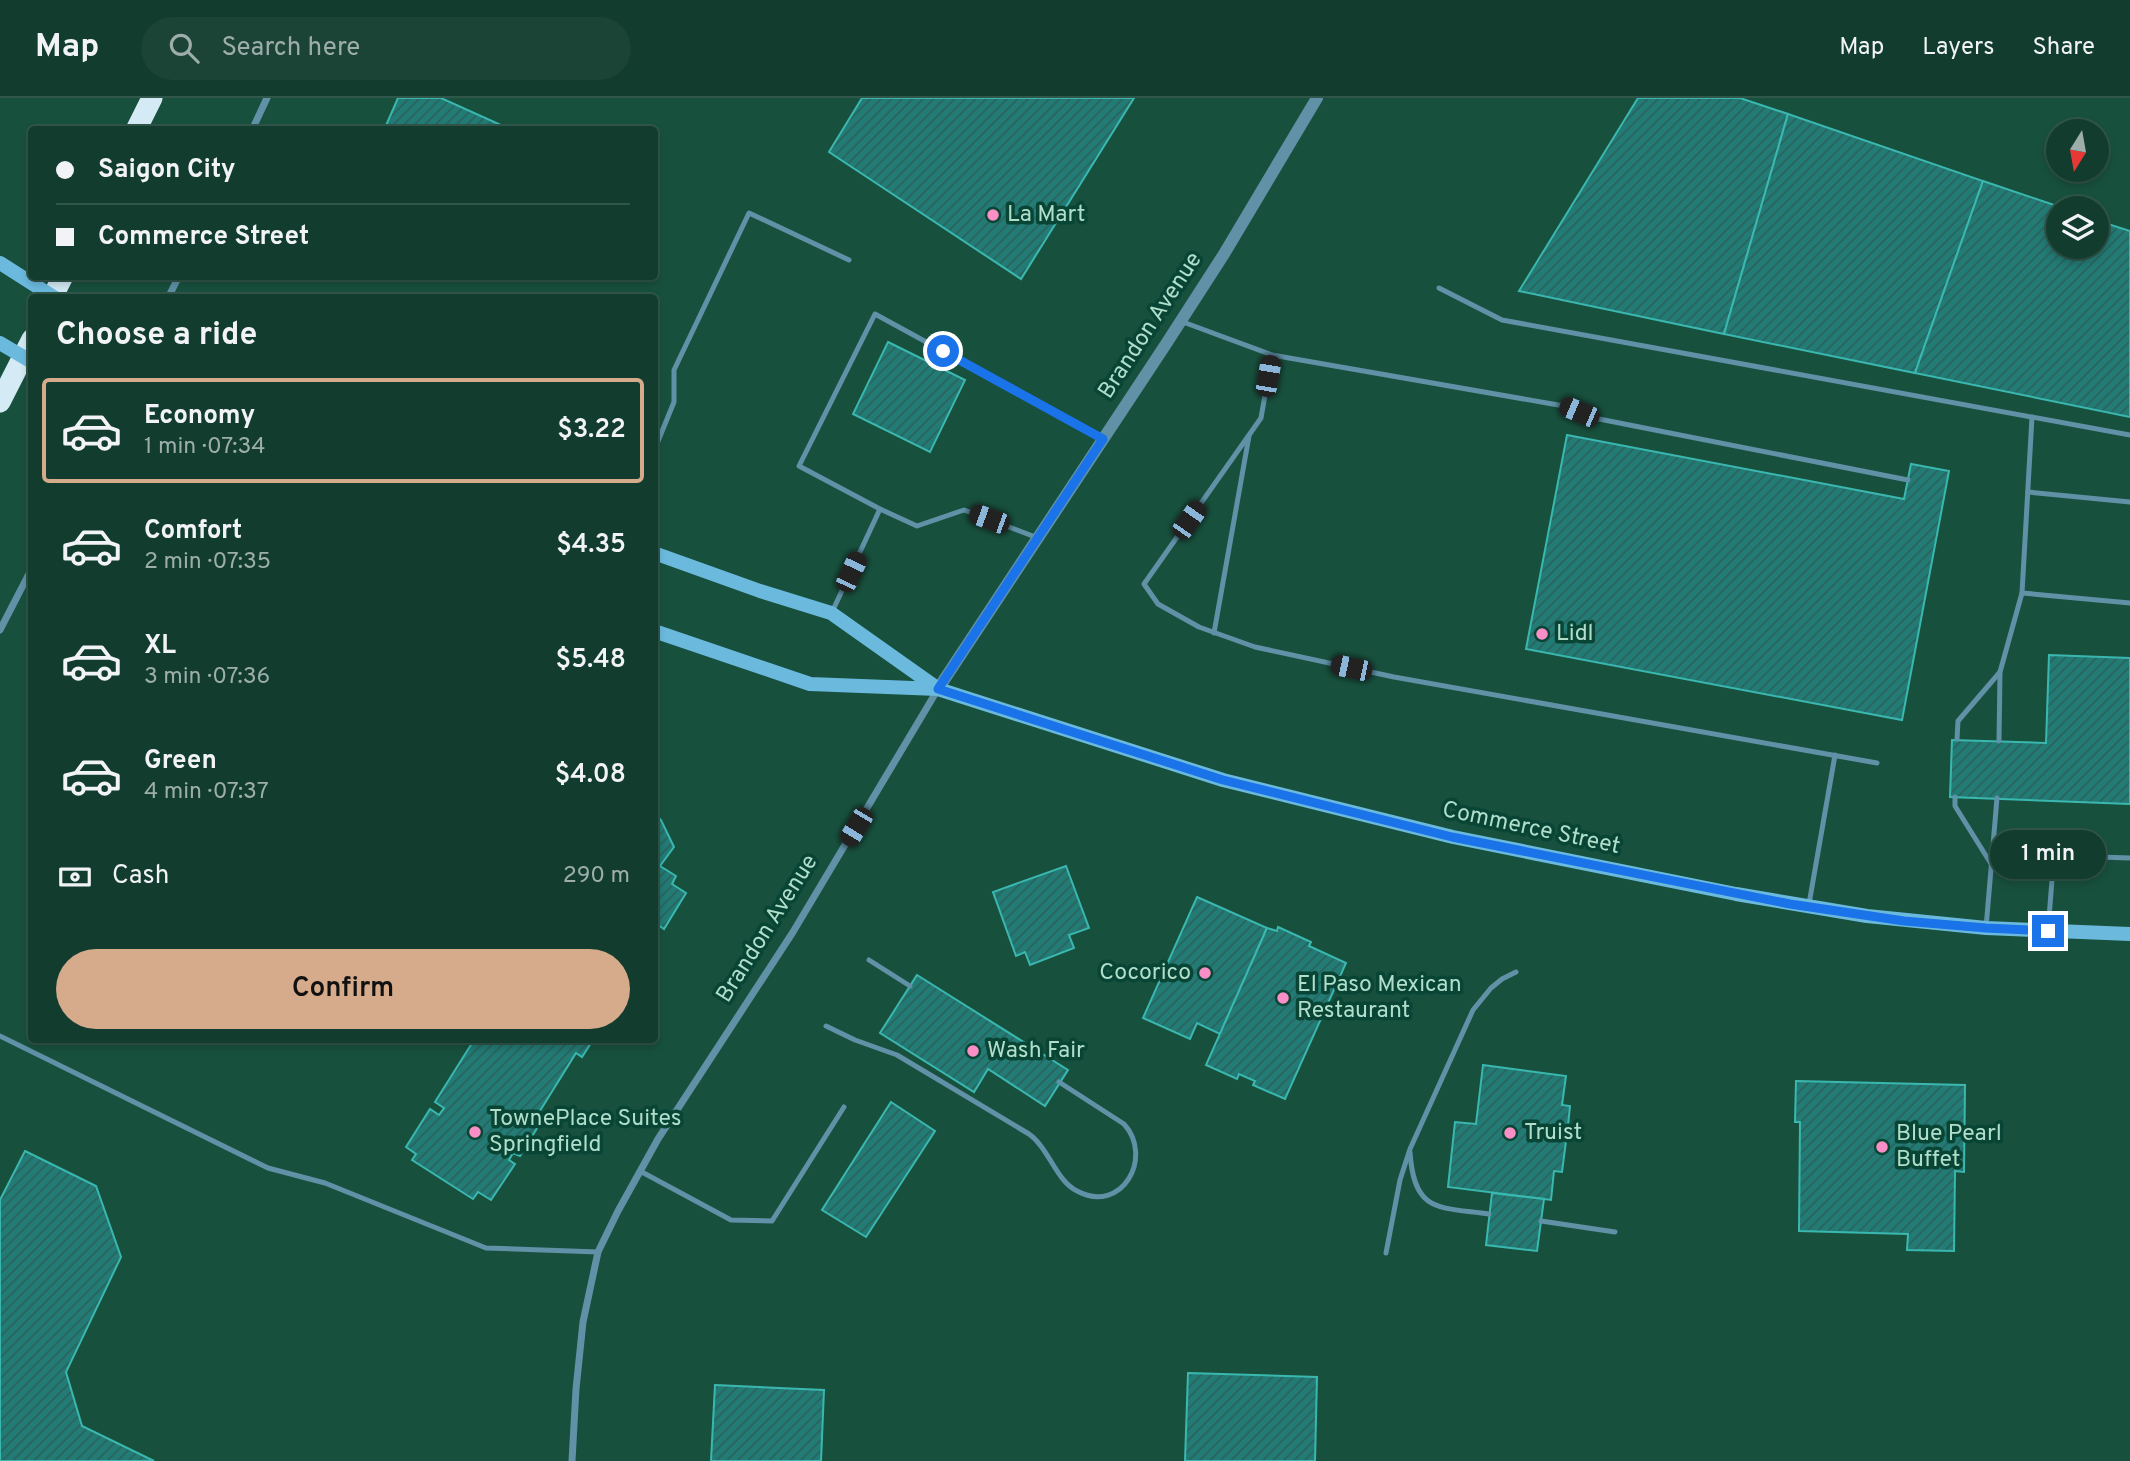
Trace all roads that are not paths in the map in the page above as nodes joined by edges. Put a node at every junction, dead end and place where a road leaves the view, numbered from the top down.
1 (152, 98) edge
2 (267, 98) edge
3 (1317, 98) edge
4 (138, 126) edge
5 (254, 126) edge
6 (849, 260) dead end
7 (0, 263) edge
8 (1438, 288) dead end
9 (48, 294) edge
10 (1181, 321) junction
11 (0, 343) edge
12 (28, 348) edge
13 (1272, 355) junction
14 (28, 360) edge
15 (0, 402) edge
16 (2032, 417) junction
17 (1249, 435) junction
18 (2130, 435) edge
19 (1103, 439) junction
20 (658, 442) edge
21 (1908, 480) dead end
22 (2028, 492) junction
23 (2130, 502) edge
24 (880, 509) junction
25 (1038, 538) junction
26 (658, 554) edge
27 (28, 576) edge
28 (2022, 593) junction
29 (2130, 603) edge
30 (831, 613) junction
31 (0, 631) edge
32 (658, 632) edge
33 (1214, 633) junction
34 (2000, 672) junction
35 (938, 689) junction
36 (1957, 739) dead end
37 (1999, 741) dead end
38 (1835, 755) junction
39 (1877, 763) dead end
40 (1955, 797) dead end
41 (1997, 798) dead end
42 (2130, 858) edge
43 (1993, 868) junction
44 (1808, 907) junction
45 (1986, 928) junction
46 (2048, 931) junction
47 (2130, 934) edge
48 (869, 960) dead end
49 (1516, 972) dead end
50 (910, 986) dead end
51 (826, 1026) dead end
52 (0, 1036) edge
53 (1059, 1082) dead end
54 (844, 1107) dead end
55 (1410, 1149) junction
56 (640, 1171) junction
57 (1489, 1214) dead end
58 (1541, 1221) dead end
59 (1615, 1233) dead end
60 (598, 1252) junction
61 (1386, 1252) dead end
62 (572, 1461) edge

1 - 4 highway
2 - 5 street
3 - 10 street, Brandon Avenue
6 - 20 lane
7 - 9 main road, bridge
8 - 16 lane
10 - 13 lane
10 - 19 street, Brandon Avenue
11 - 14 main road, bridge
12 - 15 highway
13 - 17 lane
13 - 21 lane
16 - 18 lane
16 - 22 lane
17 - 33 lane
17 - 33 lane
19 - 24 lane
19 - 25 street, Brandon Avenue
22 - 23 lane
22 - 28 lane
24 - 25 lane
24 - 30 lane
25 - 35 street, Brandon Avenue
26 - 30 main road, Commerce Street
27 - 31 street
28 - 29 lane
28 - 34 lane
30 - 35 main road, Commerce Street
32 - 35 main road, Commerce Street
33 - 38 lane
34 - 36 lane
34 - 37 lane
35 - 44 main road, Commerce Street
35 - 56 street, Brandon Avenue
38 - 39 lane
38 - 44 lane
40 - 43 lane
41 - 43 lane
42 - 46 lane
43 - 45 lane
44 - 45 main road, Commerce Street
45 - 46 main road, Commerce Street
46 - 47 main road, Commerce Street
48 - 50 lane
49 - 55 lane
51 - 53 lane
52 - 60 lane
54 - 56 lane
55 - 57 lane
55 - 61 lane
56 - 60 street, Brandon Avenue
58 - 59 lane
60 - 62 street, Brandon Avenue

